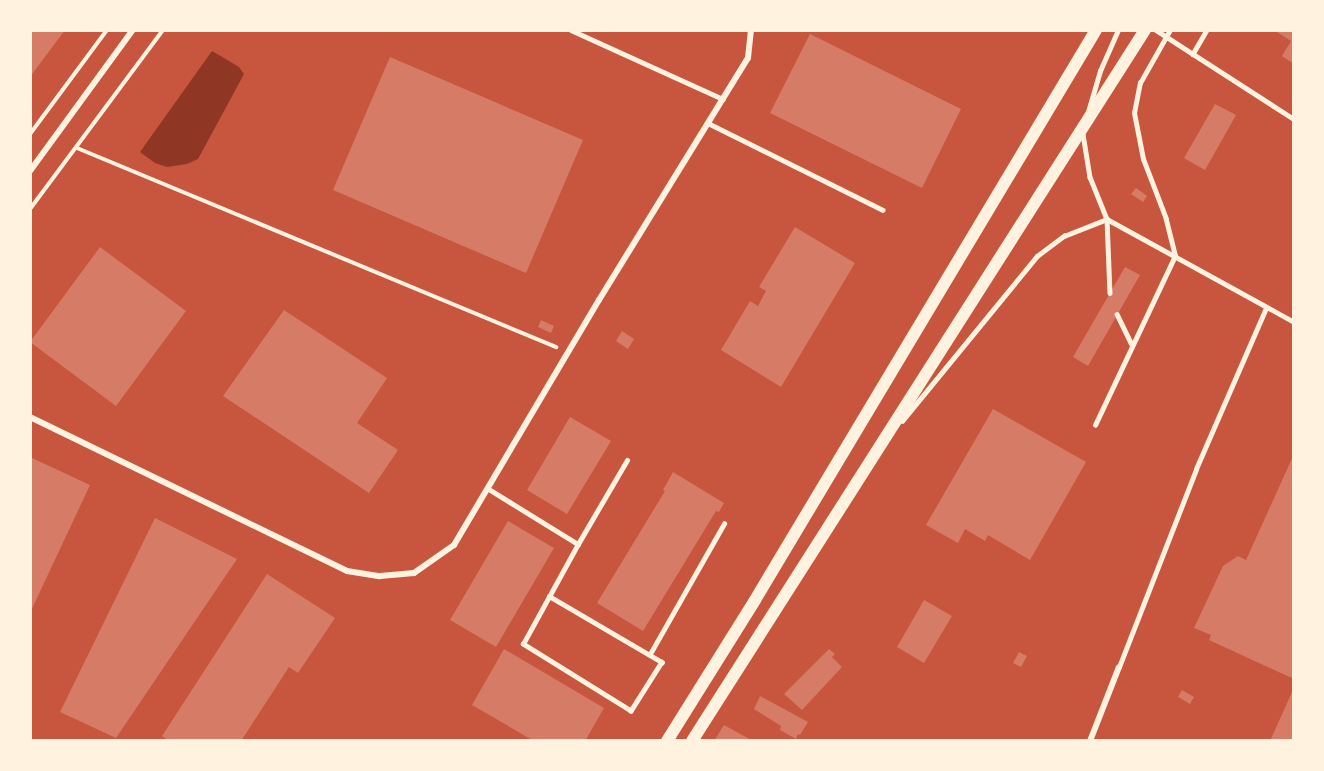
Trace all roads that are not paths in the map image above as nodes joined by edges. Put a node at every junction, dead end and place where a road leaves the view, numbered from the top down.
1 (133, 30) edge
2 (571, 30) edge
3 (751, 30) edge
4 (1096, 30) edge
5 (1118, 30) edge
6 (1145, 30) edge
7 (1156, 30) edge
8 (1207, 30) edge
9 (1168, 33) edge
10 (1193, 54) junction
11 (723, 99) junction
12 (1294, 119) edge
13 (708, 123) junction
14 (1082, 130) junction
15 (30, 171) edge
16 (883, 210) dead end
17 (1107, 219) junction
18 (1175, 256) junction
19 (1110, 293) dead end
20 (1266, 308) junction
21 (1117, 314) dead end
22 (1294, 322) edge
23 (1132, 345) junction
24 (30, 417) edge
25 (1095, 424) dead end
26 (881, 446) junction
27 (627, 460) dead end
28 (487, 488) junction
29 (724, 524) dead end
30 (578, 544) junction
31 (549, 596) junction
32 (650, 654) junction
33 (1119, 667) joint
34 (667, 741) edge
35 (692, 741) edge
36 (1090, 741) edge

1 - 15 street
2 - 11 lane
3 - 11 street
4 - 34 main road
5 - 14 lane
6 - 14 main road
7 - 9 lane
8 - 10 lane
9 - 10 lane
9 - 18 lane
10 - 12 lane
11 - 13 street
13 - 16 lane
13 - 28 street
14 - 17 lane
14 - 26 main road
17 - 18 lane
17 - 19 lane
17 - 26 lane
18 - 20 lane
18 - 23 lane
20 - 22 lane
20 - 33 lane
21 - 23 lane
23 - 25 lane
24 - 28 street
26 - 35 main road
27 - 30 lane
28 - 30 lane
29 - 32 lane
30 - 31 lane
31 - 32 lane
31 - 32 lane
33 - 36 street

